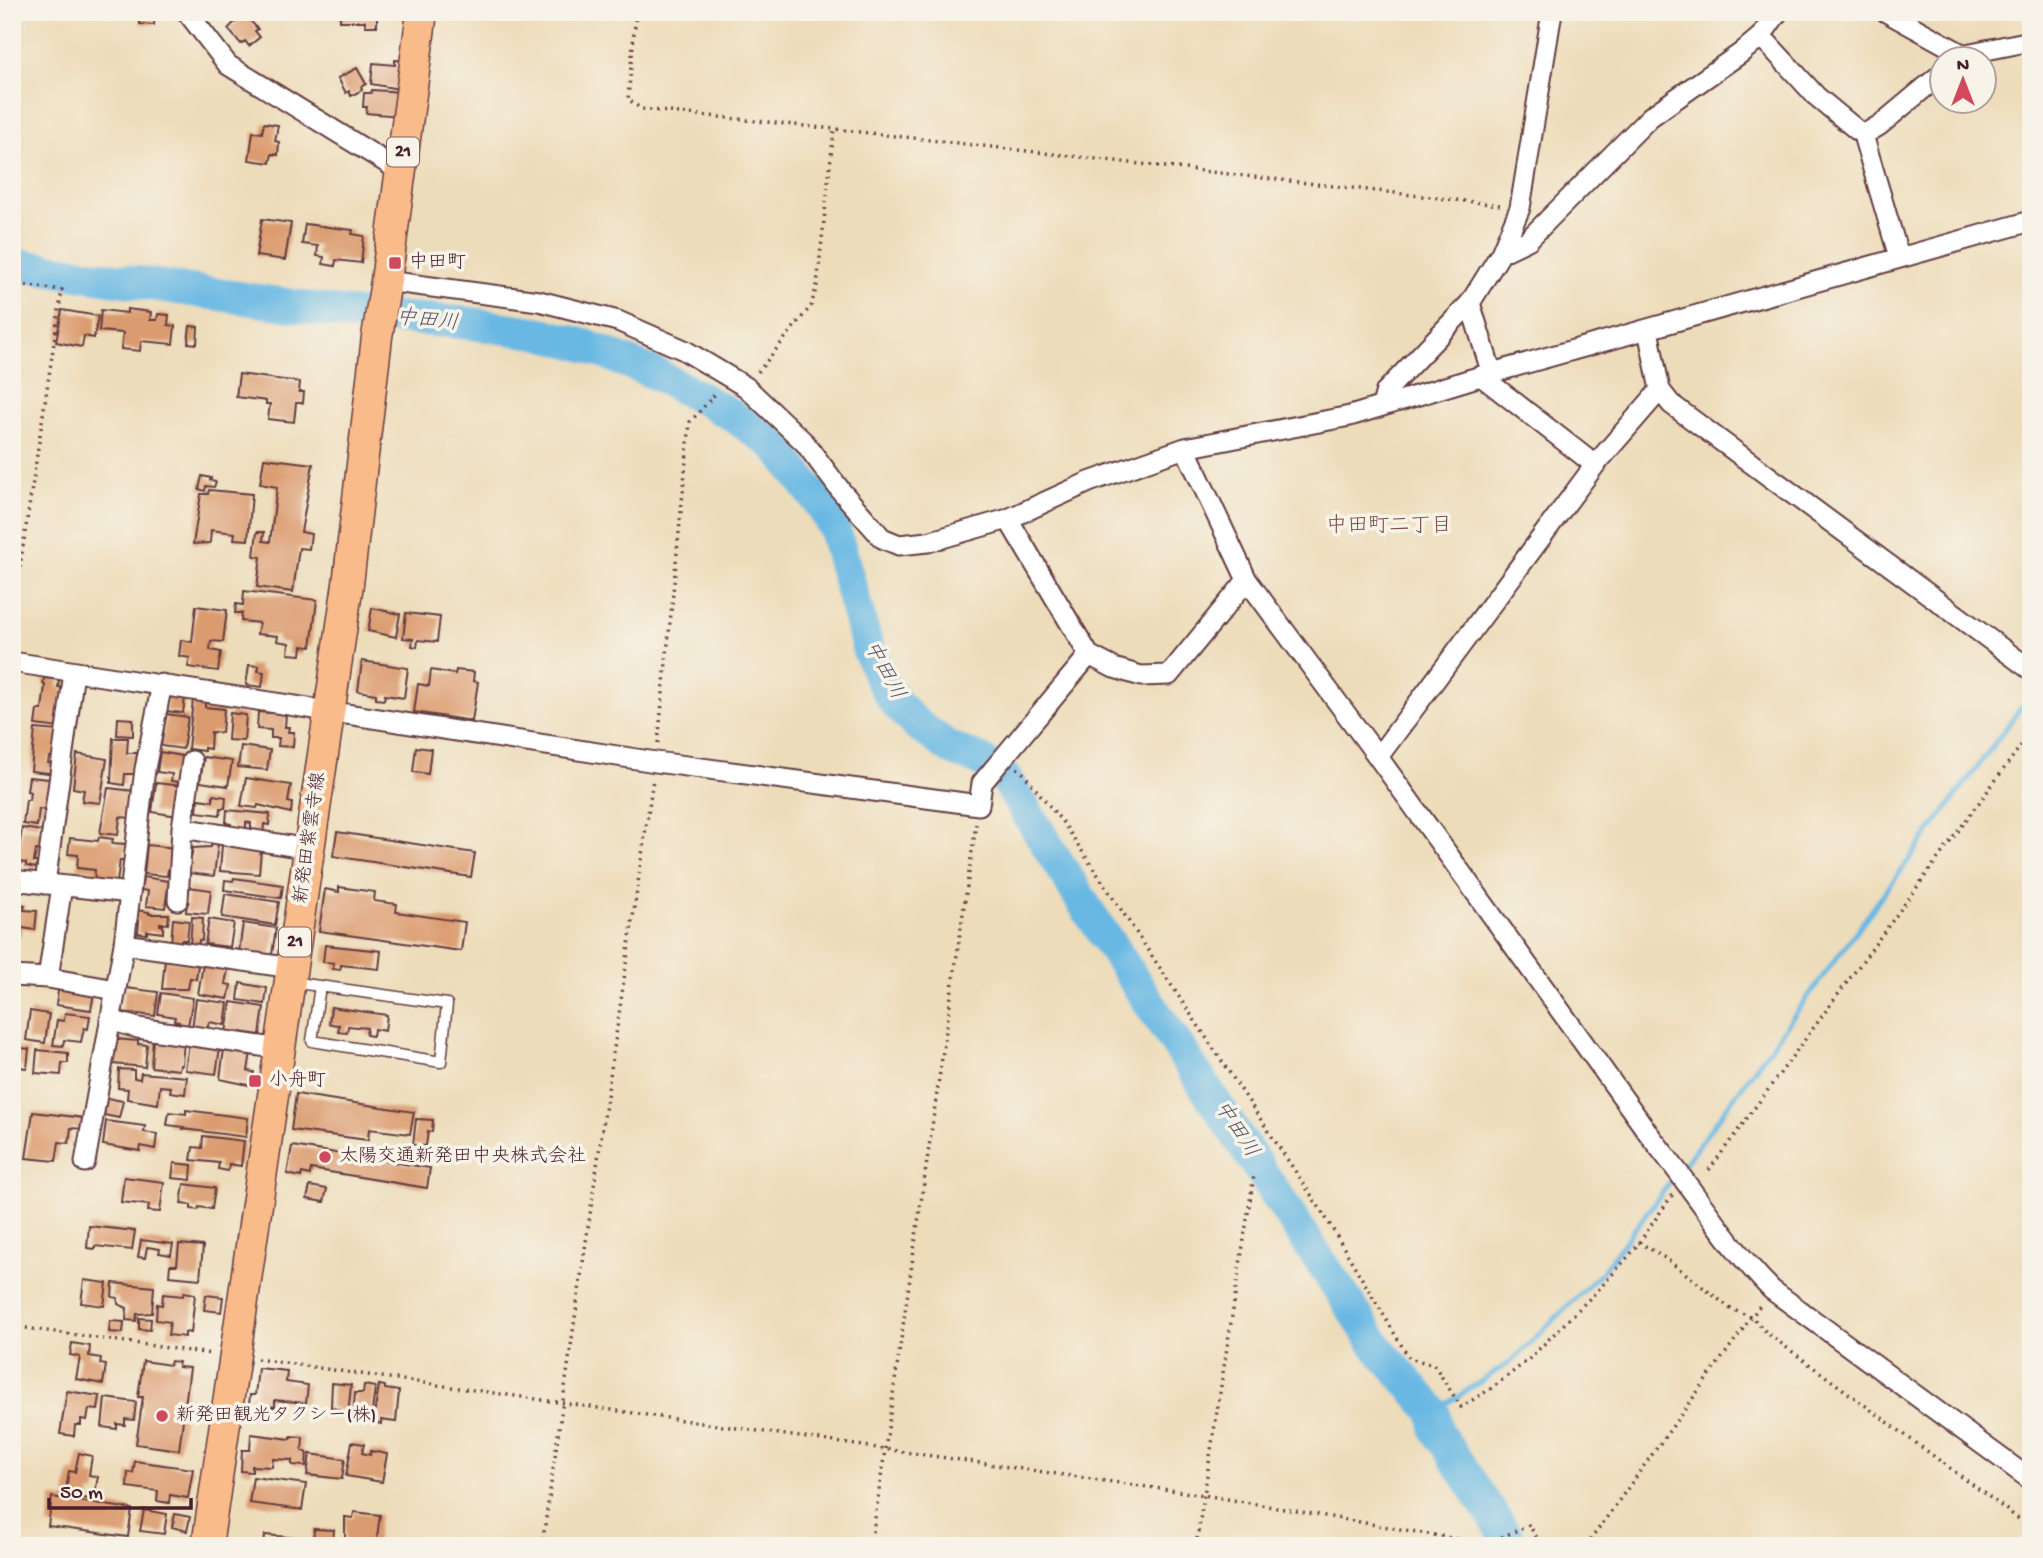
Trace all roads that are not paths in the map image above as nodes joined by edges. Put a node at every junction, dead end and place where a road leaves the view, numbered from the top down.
1 (187, 12) edge
2 (422, 12) edge
3 (1552, 12) edge
4 (1777, 12) edge
5 (1886, 12) edge
6 (1761, 36) junction
7 (2031, 41) edge
8 (1946, 46) edge
9 (1997, 49) edge
10 (1927, 86) edge
11 (1863, 135) junction
12 (400, 171) junction
13 (2031, 221) edge
14 (1501, 253) junction
15 (1899, 257) junction
16 (385, 287) junction
17 (1470, 303) junction
18 (1648, 330) junction
19 (1486, 375) junction
20 (1660, 390) junction
21 (1382, 405) junction
22 (1185, 448) junction
23 (1595, 465) junction
24 (1008, 519) junction
25 (1247, 580) junction
26 (1089, 655) junction
27 (12, 662) edge
28 (2027, 668) edge
29 (74, 672) junction
30 (162, 684) junction
31 (329, 711) junction
32 (1378, 757) junction
33 (192, 761) dead end
34 (182, 828) junction
35 (309, 849) junction
36 (12, 880) edge
37 (53, 885) junction
38 (130, 893) junction
39 (178, 900) dead end
40 (124, 944) junction
41 (12, 976) edge
42 (48, 978) junction
43 (301, 979) junction
44 (116, 990) junction
45 (110, 1020) junction
46 (281, 1049) junction
47 (85, 1162) dead end
48 (2031, 1480) edge
49 (207, 1546) edge

1 - 12 street
2 - 12 main road, 21
3 - 14 street
4 - 6 street
5 - 8 street
6 - 11 street
6 - 14 street
7 - 9 street
10 - 11 street
11 - 15 street
12 - 16 main road, 21
13 - 15 street
14 - 17 street
15 - 18 street
16 - 24 street
16 - 31 main road, 新発田紫雲寺線 / 21
17 - 19 street
17 - 21 street
18 - 19 street
18 - 20 street
19 - 21 street
19 - 23 street
20 - 23 street
20 - 28 street
21 - 22 street
22 - 24 street
22 - 25 street
23 - 32 street
24 - 26 street
25 - 26 street
25 - 32 street
26 - 31 street
27 - 29 street
29 - 30 street
29 - 37 street
30 - 31 street
30 - 38 street
31 - 35 main road, 新発田紫雲寺線 / 21
32 - 48 street
33 - 34 street
34 - 35 street
34 - 39 street
35 - 43 main road, 新発田紫雲寺線 / 21
36 - 37 street
37 - 38 street
37 - 42 street
38 - 40 street
40 - 43 street
40 - 44 street
41 - 42 street
42 - 44 street
43 - 43 lane
43 - 46 main road, 新発田紫雲寺線 / 21
44 - 45 street
45 - 46 street
45 - 47 street
46 - 49 main road, 新発田紫雲寺線 / 21

